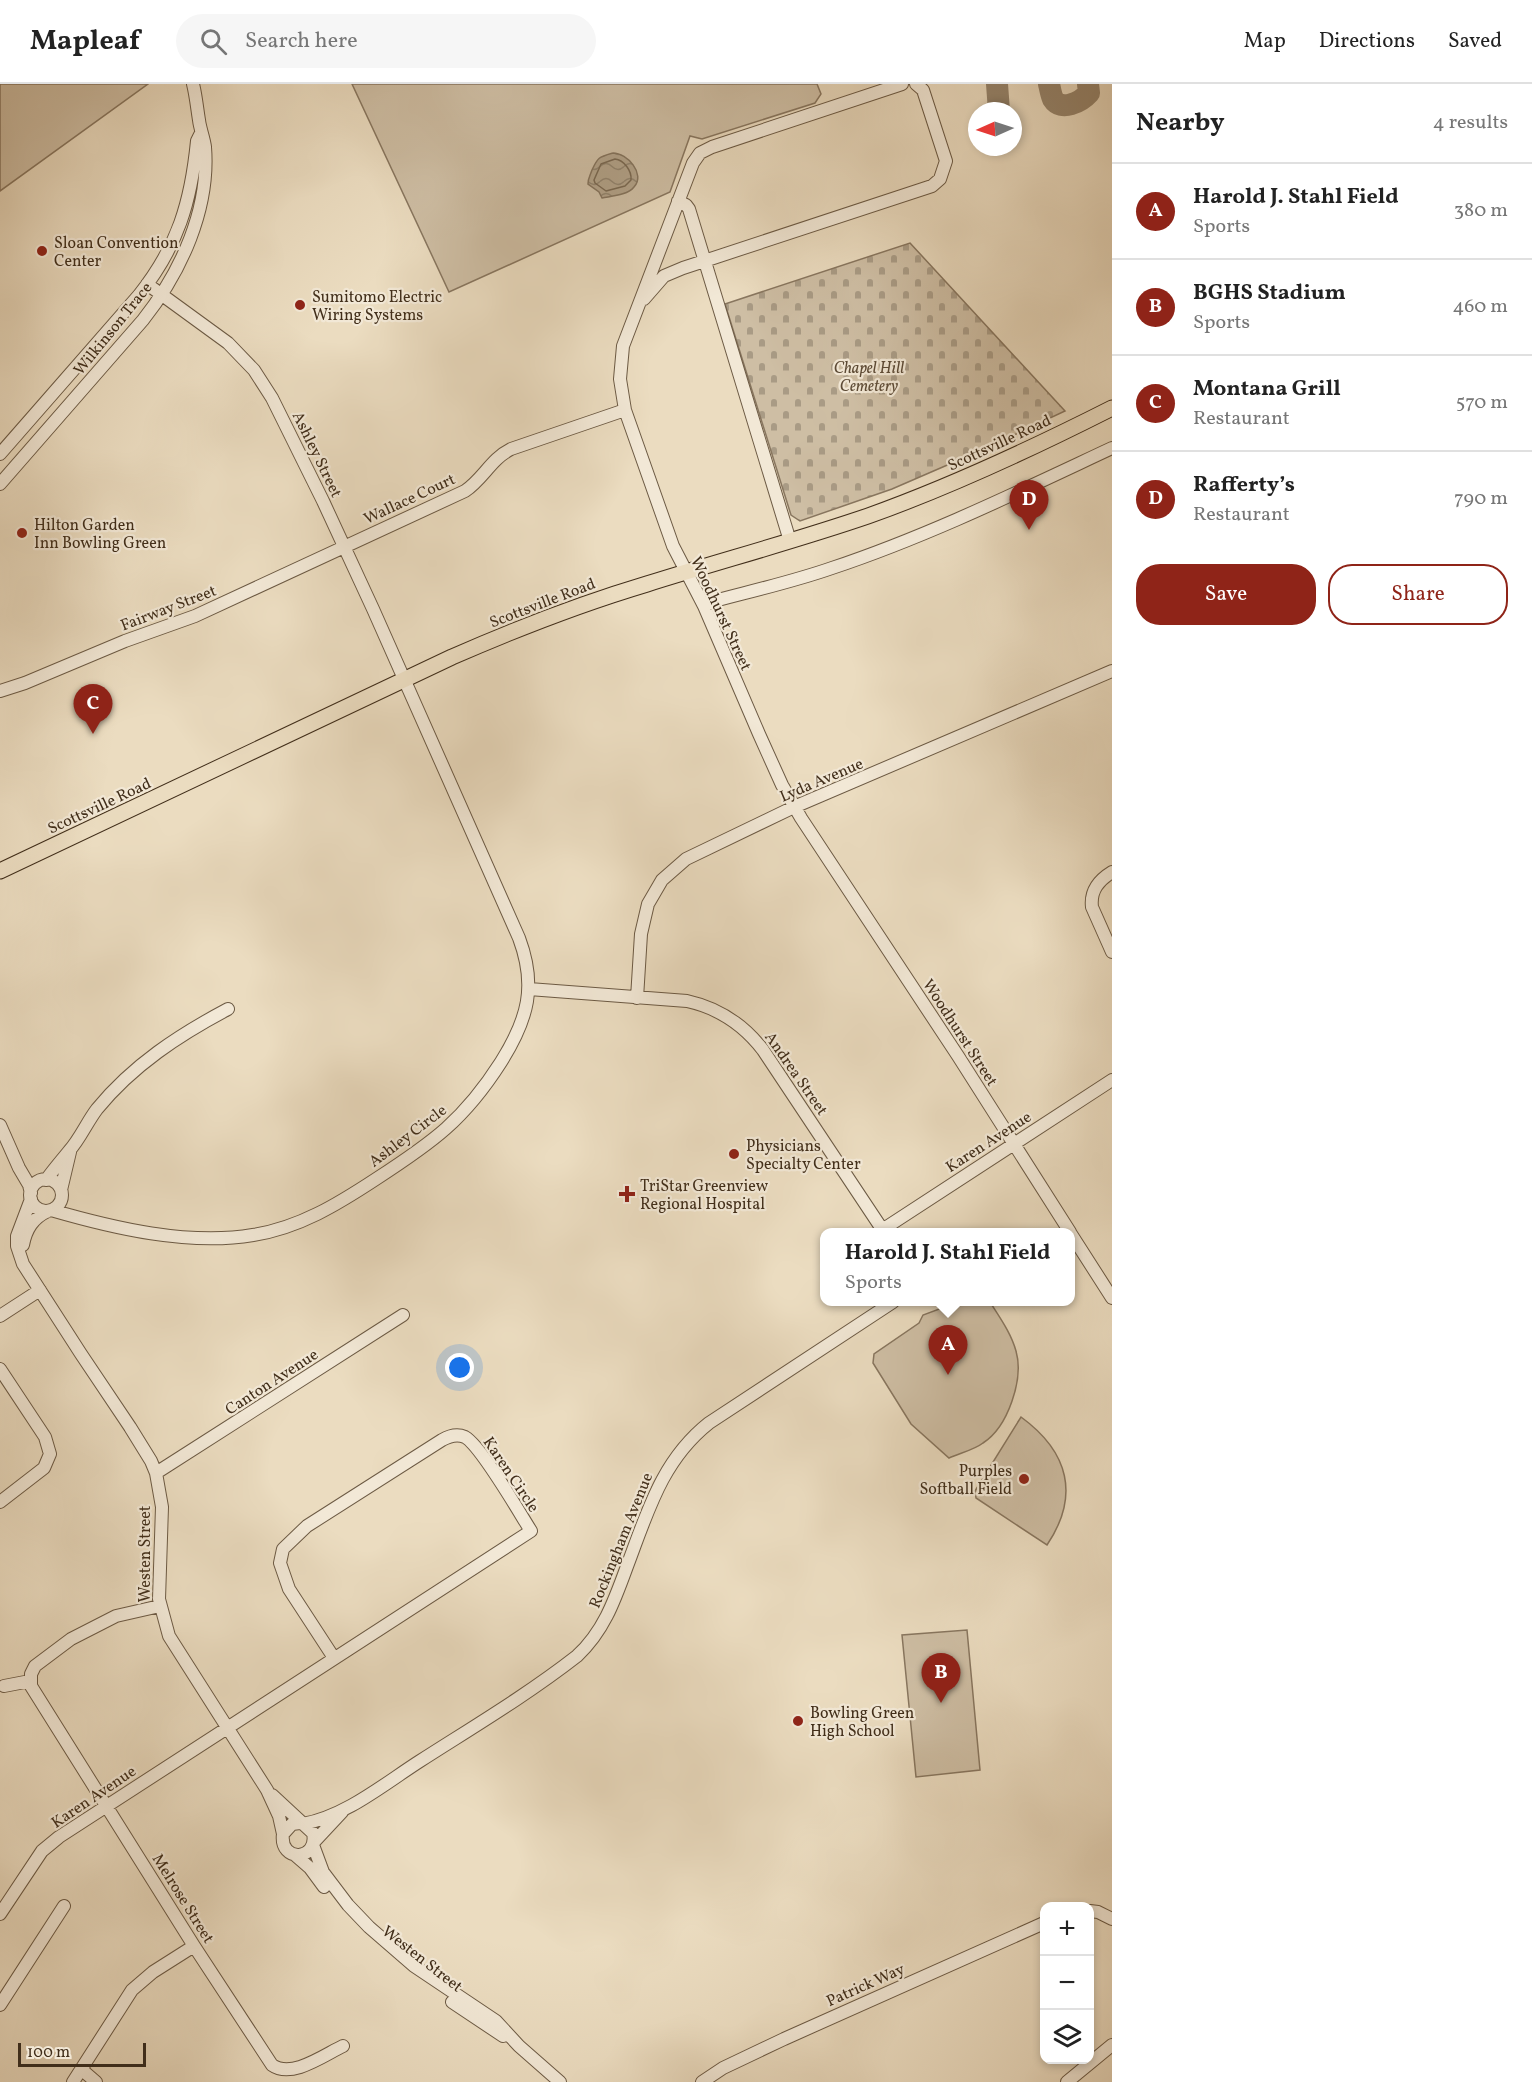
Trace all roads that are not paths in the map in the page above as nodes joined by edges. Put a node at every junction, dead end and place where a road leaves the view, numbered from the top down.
1 (193, 84) edge
2 (902, 84) edge
3 (916, 84) edge
4 (201, 133) junction
5 (678, 201) junction
6 (704, 261) junction
7 (147, 284) junction
8 (162, 295) junction
9 (635, 312) junction
10 (1112, 408) edge
11 (625, 410) junction
12 (1112, 448) edge
13 (0, 454) edge
14 (0, 484) edge
15 (790, 541) junction
16 (344, 545) junction
17 (685, 572) junction
18 (704, 606) junction
19 (1112, 671) edge
20 (404, 680) junction
21 (0, 691) edge
22 (794, 807) junction
23 (0, 871) edge
24 (1112, 872) edge
25 (1112, 952) edge
26 (529, 989) junction
27 (637, 998) junction
28 (228, 1009) dead end
29 (1112, 1080) edge
30 (0, 1125) edge
31 (1014, 1144) junction
32 (70, 1151) junction
33 (14, 1155) junction
34 (45, 1180) junction
35 (62, 1192) junction
36 (31, 1196) junction
37 (50, 1211) junction
38 (86, 1219) junction
39 (881, 1228) edge
40 (888, 1228) edge
41 (1068, 1228) edge
42 (1075, 1239) edge
43 (20, 1255) junction
44 (39, 1290) junction
45 (1112, 1298) edge
46 (887, 1306) edge
47 (403, 1315) dead end
48 (0, 1316) edge
49 (0, 1369) edge
50 (156, 1473) junction
51 (0, 1502) edge
52 (160, 1606) junction
53 (334, 1658) junction
54 (30, 1681) junction
55 (4, 1686) dead end
56 (225, 1728) junction
57 (267, 1790) junction
58 (107, 1806) junction
59 (345, 1809) junction
60 (302, 1824) junction
61 (283, 1834) junction
62 (313, 1844) junction
63 (295, 1855) junction
64 (64, 1906) dead end
65 (1094, 1912) edge
66 (0, 1914) edge
67 (1112, 1918) edge
68 (1040, 1925) edge
69 (194, 1946) junction
70 (0, 2005) edge
71 (1112, 2045) edge
72 (343, 2046) dead end
73 (519, 2046) junction
74 (81, 2069) junction
75 (73, 2082) edge
76 (96, 2082) edge
77 (559, 2082) edge
78 (702, 2082) edge
79 (1067, 2082) edge

1 - 4 street, Wilkinson Trace
2 - 5 street, Woodhurst Street
3 - 6 street
4 - 7 street, Wilkinson Trace
4 - 8 street, Wilkinson Trace
5 - 6 street
5 - 9 street, Woodhurst Street
6 - 9 street
6 - 15 street
7 - 8 street, Ashley Street
7 - 13 street, Wilkinson Trace
8 - 14 street, Wilkinson Trace
8 - 16 street, Ashley Street
9 - 11 street, Woodhurst Street
10 - 15 main road, Scottsville Road
11 - 16 street, Wallace Court
11 - 17 street, Woodhurst Street
12 - 18 street
15 - 17 main road, Scottsville Road
16 - 20 street, Ashley Street
16 - 21 street, Fairway Street
17 - 18 street, Woodhurst Street
17 - 20 main road, Scottsville Road
18 - 22 street, Woodhurst Street
19 - 22 street, Lyda Avenue
20 - 23 main road, Scottsville Road
20 - 26 street, Ashley Circle
22 - 27 street, Lyda Avenue
22 - 31 street, Woodhurst Street
24 - 25 street
26 - 27 street, Andrea Street
26 - 38 street, Ashley Circle
27 - 39 street, Andrea Street
28 - 32 street
29 - 31 street, Karen Avenue
30 - 33 street
31 - 40 street, Karen Avenue
31 - 41 street, Woodhurst Street
32 - 34 street
32 - 35 street
33 - 34 street
33 - 36 street
34 - 35 street
34 - 36 street
35 - 37 street
35 - 38 street
36 - 37 street
36 - 43 street, Westen Street
37 - 38 street, Ashley Circle
37 - 43 street
42 - 45 street, Woodhurst Street
43 - 44 street, Westen Street
44 - 48 street
44 - 50 street, Westen Street
46 - 59 street, Rockingham Avenue
47 - 50 street, Canton Avenue
49 - 51 street
50 - 52 street, Westen Street
52 - 54 street
52 - 56 street, Westen Street
53 - 53 street, Karen Circle
53 - 56 street, Karen Circle
54 - 55 street
54 - 58 street, Melrose Street
56 - 57 street, Westen Street
56 - 58 street, Karen Avenue
57 - 60 street, Westen Street
57 - 61 street, Westen Street
58 - 66 street, Karen Avenue
58 - 69 street, Melrose Street
59 - 60 street, Rockingham Avenue
59 - 62 street, Rockingham Avenue
60 - 61 street
60 - 62 street
61 - 63 street
62 - 63 street
62 - 73 street, Westen Street
63 - 73 street, Westen Street
64 - 70 street
65 - 67 street
68 - 78 street, Patrick Way
69 - 72 street, Melrose Street
69 - 74 street
71 - 79 street
73 - 77 street, Westen Street
74 - 75 street
74 - 76 street

